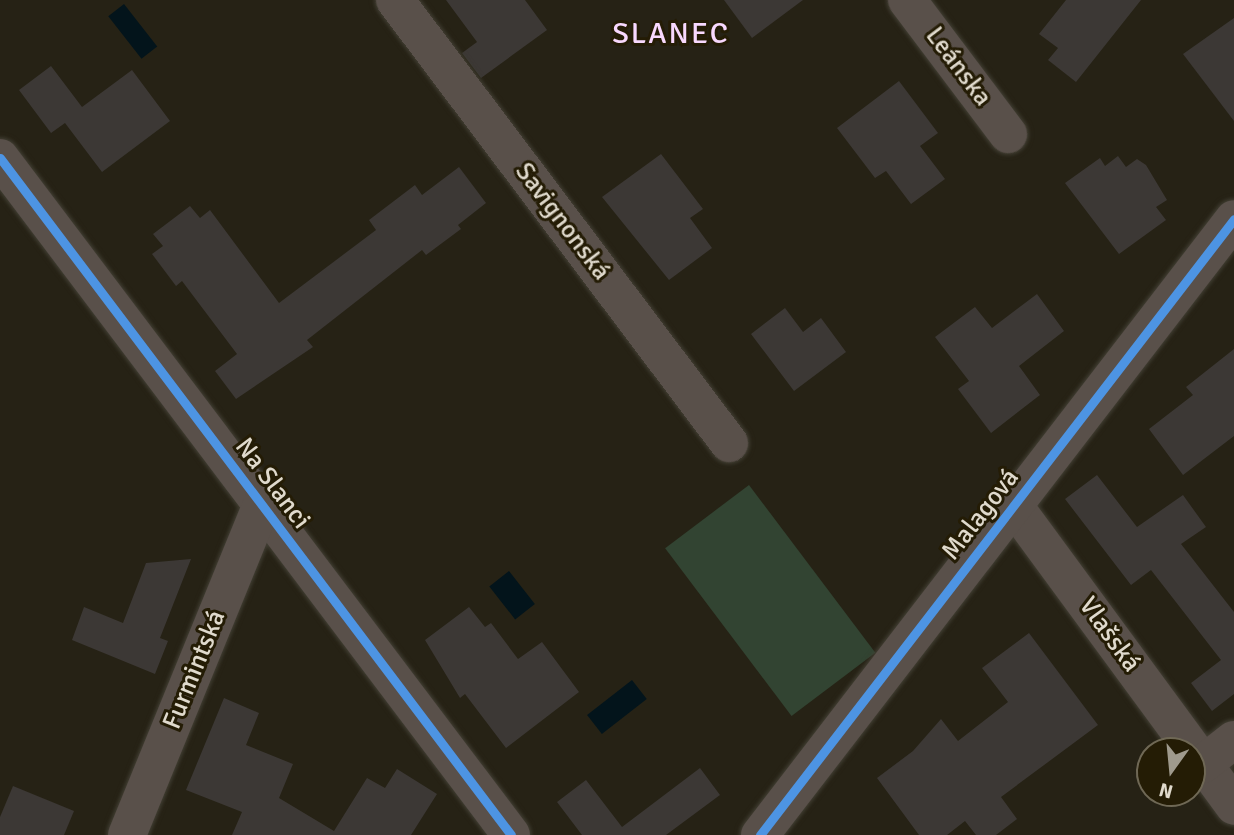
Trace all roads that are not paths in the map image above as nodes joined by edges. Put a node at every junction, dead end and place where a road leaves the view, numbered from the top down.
1 (395, 0) edge
2 (907, 0) edge
3 (1008, 134) dead end
4 (0, 158) edge
5 (1234, 219) edge
6 (729, 443) dead end
7 (262, 505) junction
8 (1014, 506) junction
9 (1183, 737) edge
10 (1234, 740) edge
11 (1206, 762) edge
12 (1206, 768) edge
13 (1234, 806) edge
14 (127, 835) edge
15 (511, 835) edge
16 (760, 835) edge

1 - 6 street, Savignonská
2 - 3 street, Leánska
4 - 7 street, Na Slanci
5 - 8 street, Malagová
7 - 14 street, Furmintská
7 - 15 street, Na Slanci
8 - 9 street, Vlašská
8 - 16 street, Malagová
10 - 11 street
12 - 13 street, Vlašská

